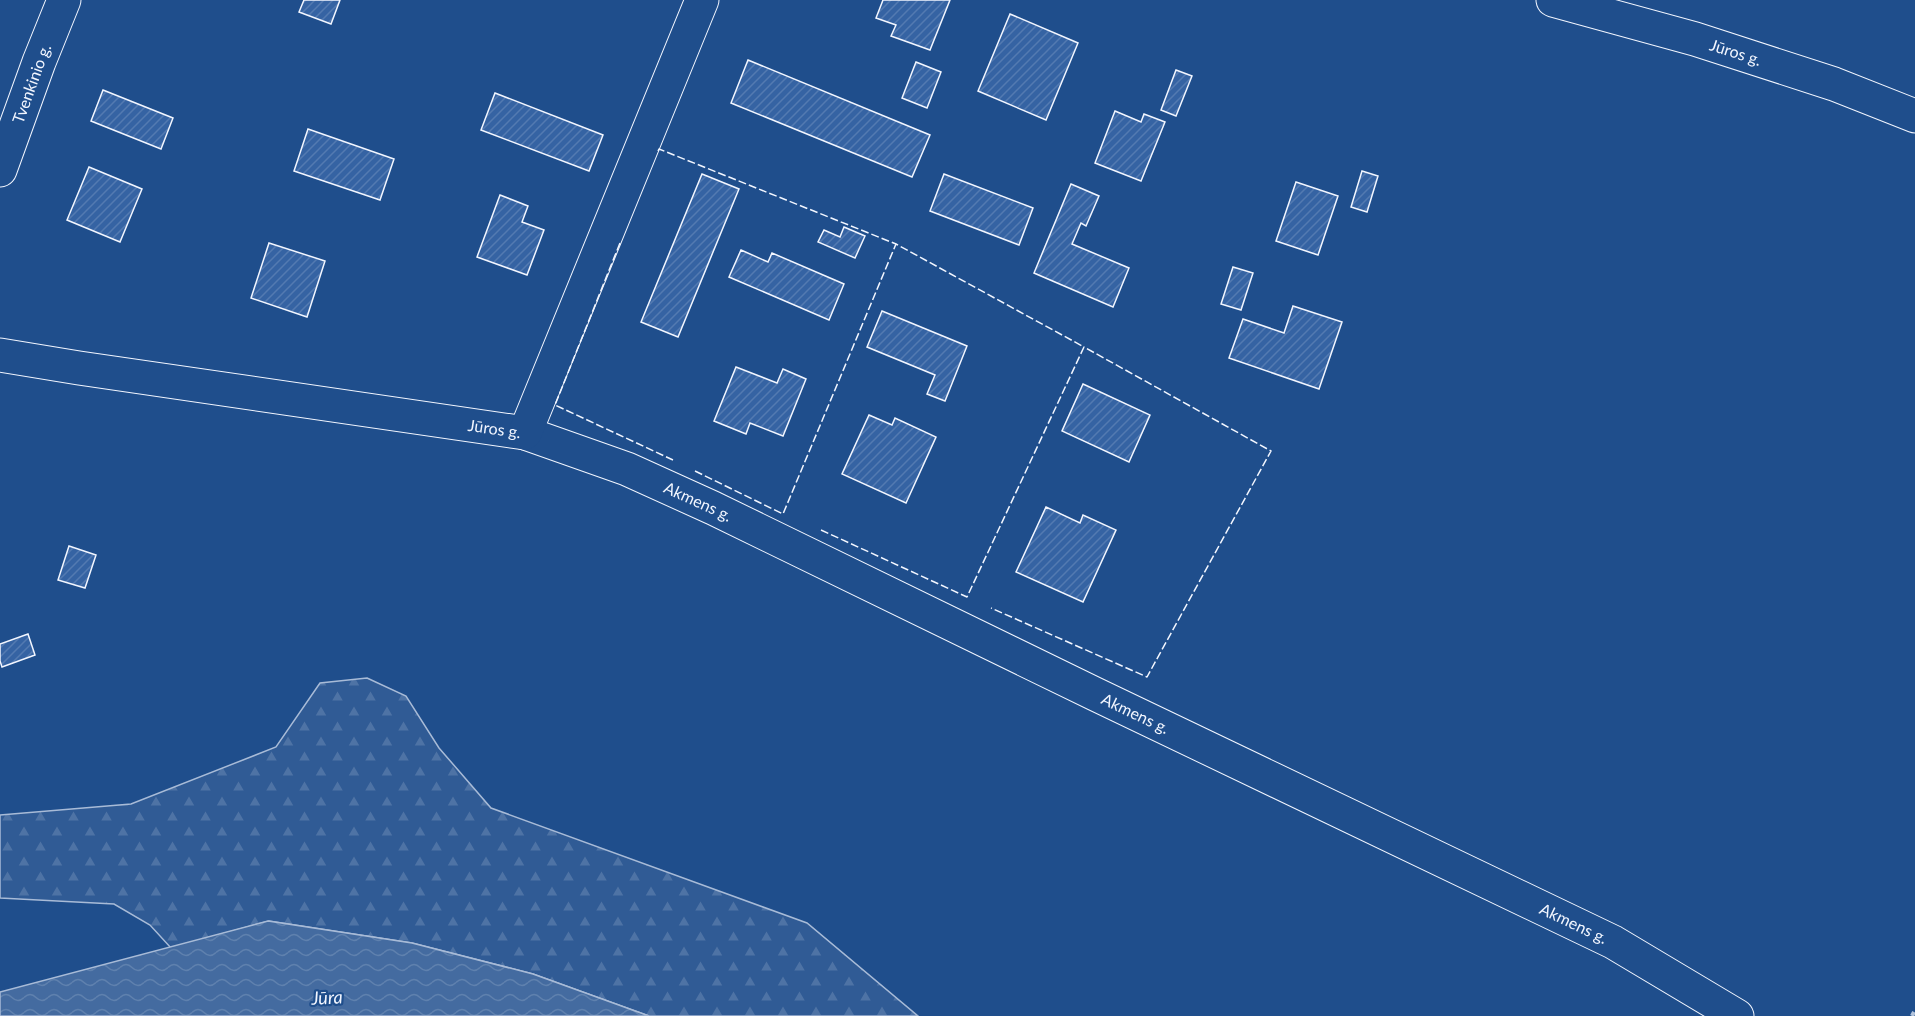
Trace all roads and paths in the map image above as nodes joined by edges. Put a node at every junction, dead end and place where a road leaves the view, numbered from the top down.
1 (64, 0) edge
2 (702, 0) edge
3 (1553, 0) edge
4 (1915, 116) edge
5 (0, 170) edge
6 (0, 355) edge
7 (525, 433) junction
8 (1915, 1010) edge
9 (1737, 1016) edge
10 (1912, 1016) edge

1 - 5 street, Tvenkinio g.
2 - 7 street, Jūros g.
3 - 4 street, Jūros g.
6 - 7 street, Jūros g.
7 - 9 street, Akmens g.
8 - 10 path

